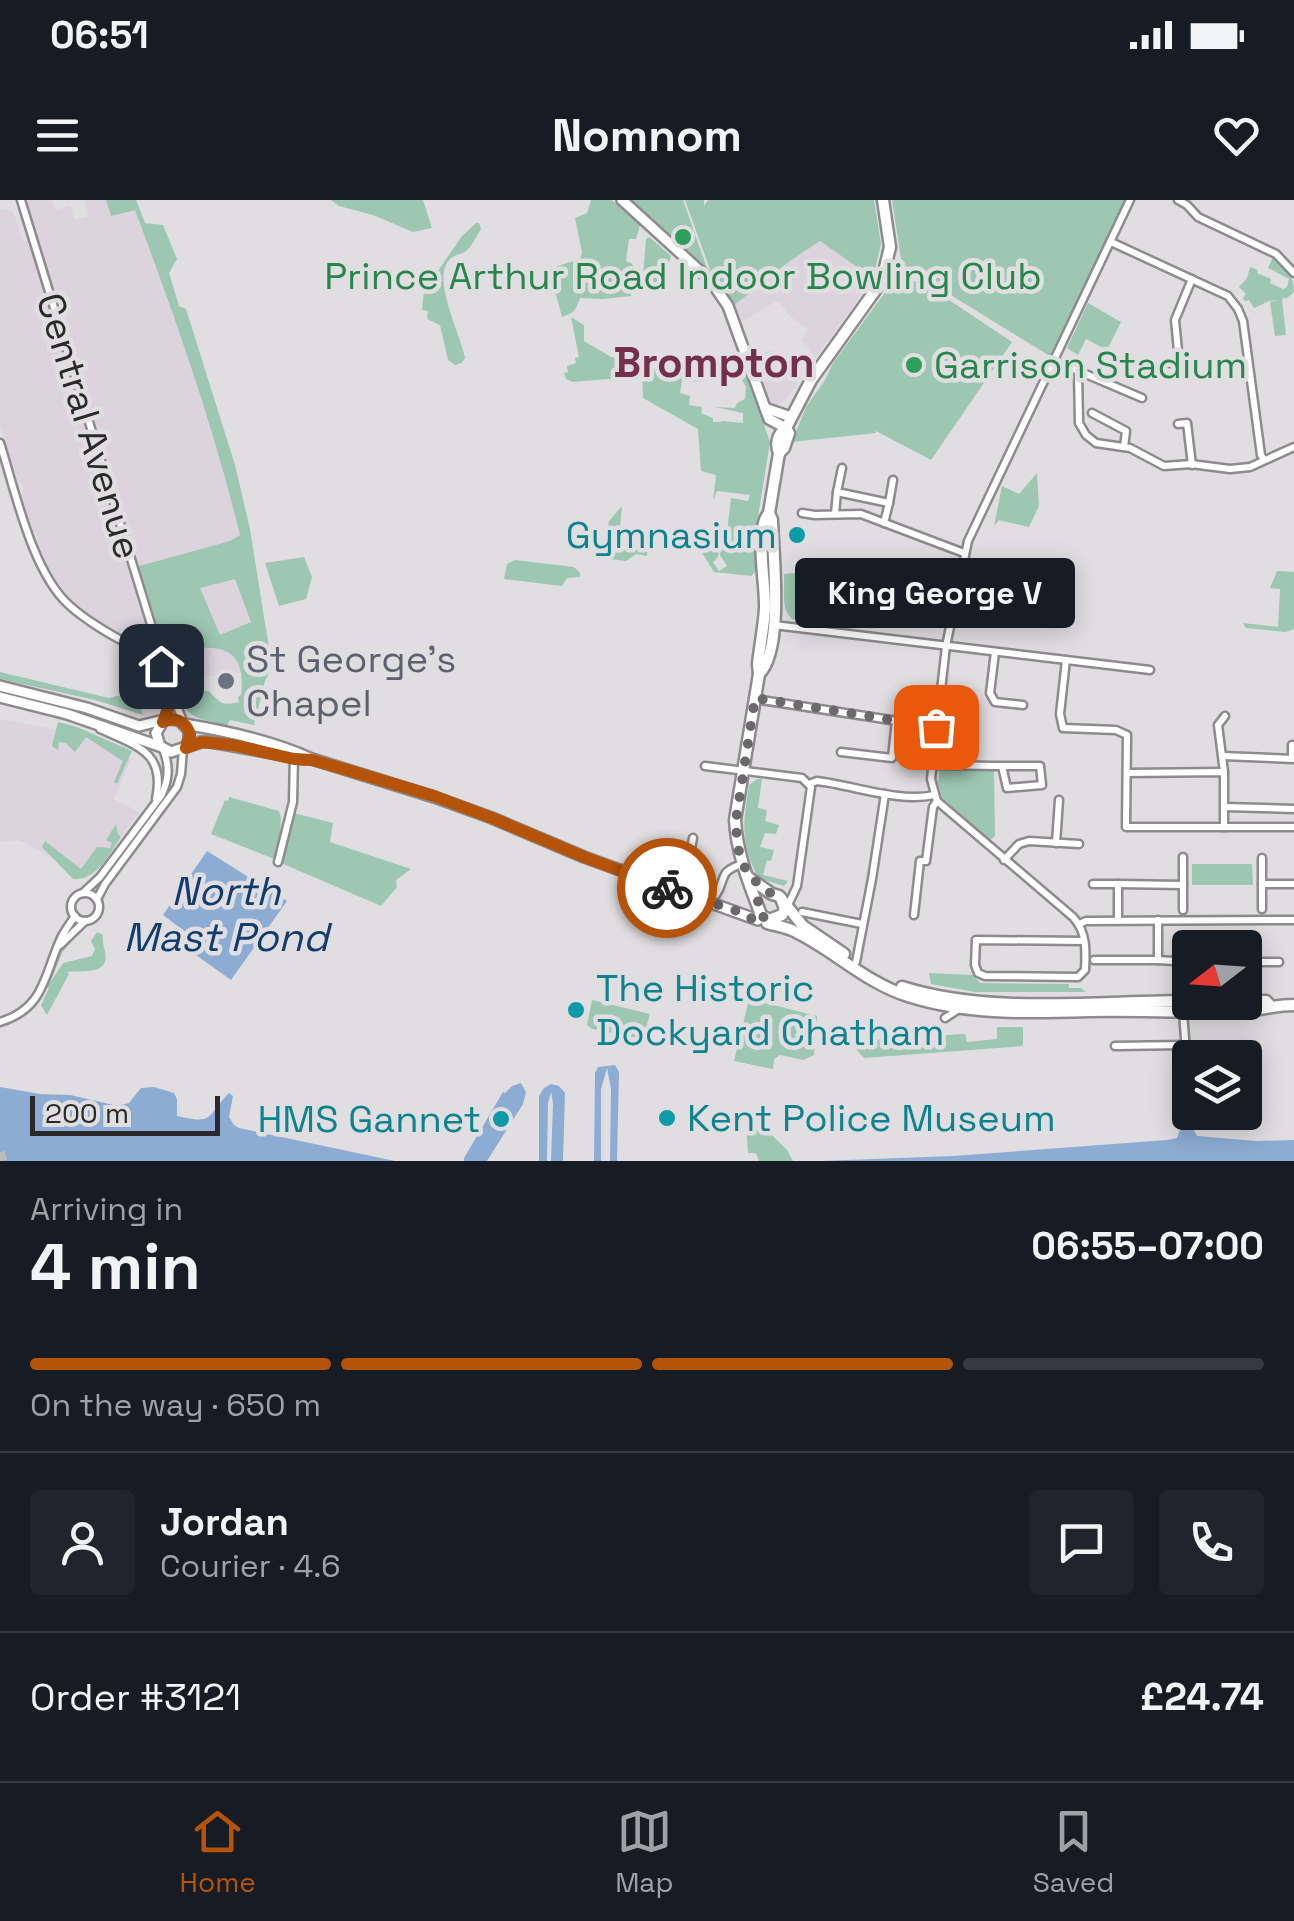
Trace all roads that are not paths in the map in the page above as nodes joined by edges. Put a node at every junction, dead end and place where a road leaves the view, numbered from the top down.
1 (21, 200) edge
2 (622, 200) edge
3 (883, 200) edge
4 (1130, 200) edge
5 (1178, 200) edge
6 (1111, 242) junction
7 (1294, 273) edge
8 (1192, 280) junction
9 (1055, 361) junction
10 (1170, 363) dead end
11 (1078, 372) junction
12 (1142, 398) dead end
13 (1092, 413) dead end
14 (789, 422) junction
15 (1178, 424) dead end
16 (0, 443) edge
17 (1124, 447) junction
18 (1294, 448) edge
19 (1264, 460) junction
20 (1192, 464) junction
21 (842, 468) dead end
22 (894, 480) dead end
23 (837, 492) junction
24 (888, 503) junction
25 (802, 513) dead end
26 (835, 514) junction
27 (884, 523) junction
28 (964, 553) junction
29 (769, 625) junction
30 (946, 646) junction
31 (149, 650) junction
32 (995, 652) junction
33 (1066, 660) junction
34 (1150, 670) dead end
35 (0, 686) edge
36 (170, 692) junction
37 (0, 696) edge
38 (755, 698) junction
39 (1022, 705) dead end
40 (1225, 716) dead end
41 (896, 720) junction
42 (90, 722) junction
43 (163, 722) junction
44 (184, 723) junction
45 (936, 727) junction
46 (1292, 745) edge
47 (162, 748) junction
48 (184, 748) junction
49 (840, 752) dead end
50 (294, 755) junction
51 (282, 756) junction
52 (1223, 756) junction
53 (1293, 758) edge
54 (933, 765) junction
55 (705, 766) dead end
56 (1002, 766) junction
57 (743, 771) junction
58 (1224, 772) junction
59 (1127, 773) junction
60 (294, 776) junction
61 (805, 781) junction
62 (885, 794) junction
63 (935, 798) junction
64 (1059, 800) dead end
65 (1224, 807) junction
66 (1294, 808) edge
67 (151, 810) junction
68 (1294, 826) edge
69 (1224, 827) junction
70 (693, 838) dead end
71 (1056, 843) junction
72 (1079, 844) dead end
73 (1183, 857) dead end
74 (1262, 858) dead end
75 (1004, 860) junction
76 (278, 862) dead end
77 (742, 864) junction
78 (749, 878) junction
79 (797, 881) junction
80 (1094, 884) dead end
81 (1118, 884) junction
82 (1262, 884) junction
83 (1294, 884) edge
84 (1183, 885) junction
85 (83, 893) junction
86 (779, 898) junction
87 (97, 899) junction
88 (757, 902) junction
89 (1262, 909) dead end
90 (1183, 910) dead end
91 (740, 912) junction
92 (802, 912) dead end
93 (74, 916) junction
94 (914, 916) dead end
95 (1118, 920) junction
96 (1158, 920) junction
97 (1294, 920) edge
98 (85, 921) junction
99 (768, 921) junction
100 (862, 924) junction
101 (1080, 924) junction
102 (859, 939) junction
103 (1084, 941) junction
104 (59, 946) junction
105 (843, 953) junction
106 (1094, 960) dead end
107 (1158, 960) junction
108 (1172, 961) edge
109 (856, 962) junction
110 (1262, 962) edge
111 (1279, 962) dead end
112 (1262, 1001) edge
113 (956, 1002) junction
114 (1294, 1005) edge
115 (1172, 1006) edge
116 (1271, 1006) junction
117 (1262, 1009) edge
118 (0, 1022) edge
119 (1172, 1045) edge
120 (1114, 1046) dead end

1 - 31 street, Central Avenue
2 - 14 street
3 - 14 main road
4 - 6 street
5 - 7 street
6 - 8 street
6 - 9 street
8 - 10 street
8 - 19 street
9 - 11 street
9 - 28 street
11 - 12 street
11 - 17 street
13 - 17 street
14 - 29 main road
15 - 20 street
16 - 31 street
17 - 20 street
18 - 19 street
19 - 20 street
21 - 23 street
22 - 24 street
23 - 24 street
23 - 26 street
24 - 27 street
25 - 26 street
26 - 27 street
27 - 28 street
28 - 30 street
29 - 30 street
29 - 38 main road
30 - 32 street
30 - 45 street
31 - 36 street
32 - 33 street
32 - 39 street
33 - 34 street
33 - 59 street
35 - 43 street
36 - 43 street
36 - 44 street
37 - 42 street
38 - 41 street
38 - 57 main road
40 - 52 street
41 - 45 street
41 - 49 street
42 - 47 street
42 - 67 street
43 - 44 street
43 - 47 street
44 - 48 street
44 - 50 street
45 - 54 street
46 - 53 street
47 - 48 street
47 - 67 street
48 - 51 street
48 - 87 street
50 - 51 street
50 - 60 street
50 - 91 street
51 - 60 street
52 - 53 street
52 - 58 street
54 - 56 street
54 - 63 street
55 - 57 street
56 - 56 street
57 - 61 street
57 - 77 main road
58 - 59 street
58 - 65 street
59 - 69 street
60 - 76 street
61 - 62 street
61 - 79 street
62 - 63 street
62 - 100 street
63 - 75 street
63 - 94 street
64 - 71 street
65 - 66 street
65 - 69 street
67 - 85 street
68 - 69 street
70 - 77 street
71 - 72 street
71 - 75 street
73 - 84 street
74 - 82 street
75 - 101 street
77 - 78 main road
78 - 86 main road
78 - 88 main road
79 - 86 street
79 - 86 street
80 - 81 street
81 - 84 street
81 - 95 street
82 - 83 street
82 - 89 street
84 - 90 street
85 - 87 street
85 - 93 street
86 - 88 main road
86 - 99 main road
86 - 105 main road
87 - 98 street
88 - 91 street
88 - 99 main road
91 - 99 street
92 - 100 street
93 - 98 street
93 - 104 street
95 - 96 street
95 - 101 street
96 - 97 street
96 - 107 street
98 - 104 street
99 - 113 main road
100 - 102 street
101 - 103 street
102 - 105 street
102 - 109 street
103 - 103 street
104 - 118 street
105 - 109 main road
106 - 107 street
107 - 108 street
109 - 113 main road
110 - 111 street
112 - 116 main road
113 - 115 main road
114 - 116 main road
116 - 117 main road
119 - 120 street

